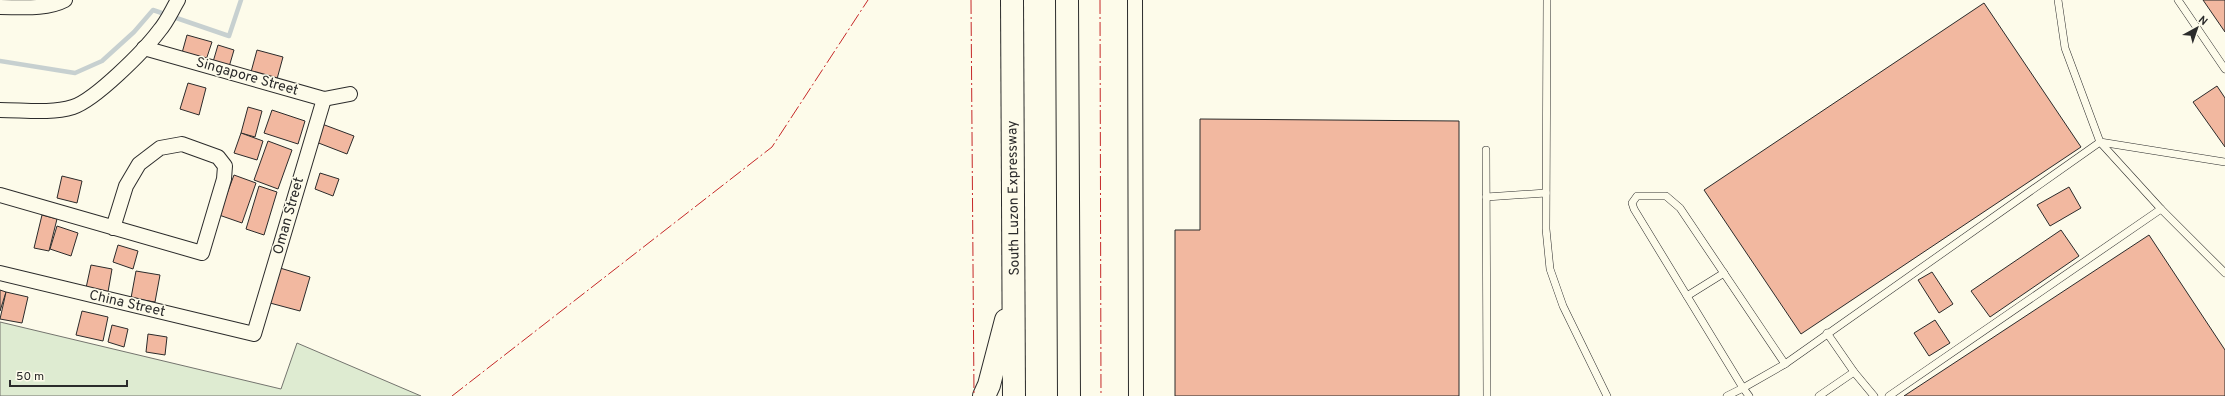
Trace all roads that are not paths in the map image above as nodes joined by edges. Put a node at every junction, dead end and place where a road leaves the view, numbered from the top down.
1 (178, 0) edge
2 (1012, 0) edge
3 (1067, 0) edge
4 (1135, 0) edge
5 (1547, 0) edge
6 (2058, 0) edge
7 (2178, 0) edge
8 (60, 1) edge
9 (0, 7) edge
10 (144, 48) junction
11 (2225, 69) edge
12 (350, 94) dead end
13 (324, 99) junction
14 (0, 110) edge
15 (2100, 142) junction
16 (1486, 150) dead end
17 (2225, 162) edge
18 (1546, 193) junction
19 (0, 195) edge
20 (1486, 197) junction
21 (2162, 209) junction
22 (113, 228) junction
23 (0, 273) edge
24 (1724, 273) junction
25 (2225, 273) edge
26 (1014, 288) junction
27 (1687, 296) junction
28 (1827, 333) junction
29 (254, 334) joint
30 (1785, 364) junction
31 (1854, 372) junction
32 (1743, 388) junction
33 (984, 396) edge
34 (1014, 396) edge
35 (1069, 396) edge
36 (1136, 396) edge
37 (1487, 396) edge
38 (1607, 396) edge
39 (1727, 396) edge
40 (1749, 396) edge
41 (1819, 396) edge
42 (1874, 396) edge
43 (1889, 396) edge

1 - 10 street
2 - 26 highway, South Luzon Expressway
3 - 35 highway
4 - 36 street
5 - 18 lane
6 - 15 lane
7 - 11 lane
8 - 9 street
10 - 13 street, Singapore Street
10 - 14 street
12 - 13 street, Singapore Street
13 - 29 street, Oman Street
15 - 17 lane
15 - 21 lane
15 - 28 lane
16 - 20 lane
18 - 20 lane
18 - 38 lane
19 - 22 street
20 - 37 lane
21 - 25 lane
21 - 43 lane
22 - 22 street
23 - 29 street, China Street
24 - 27 lane
24 - 27 lane
24 - 30 lane
26 - 33 highway
26 - 34 highway, South Luzon Expressway
27 - 32 lane
28 - 30 lane
28 - 31 lane
30 - 32 lane
31 - 41 lane
31 - 42 lane
32 - 39 lane
32 - 40 lane

